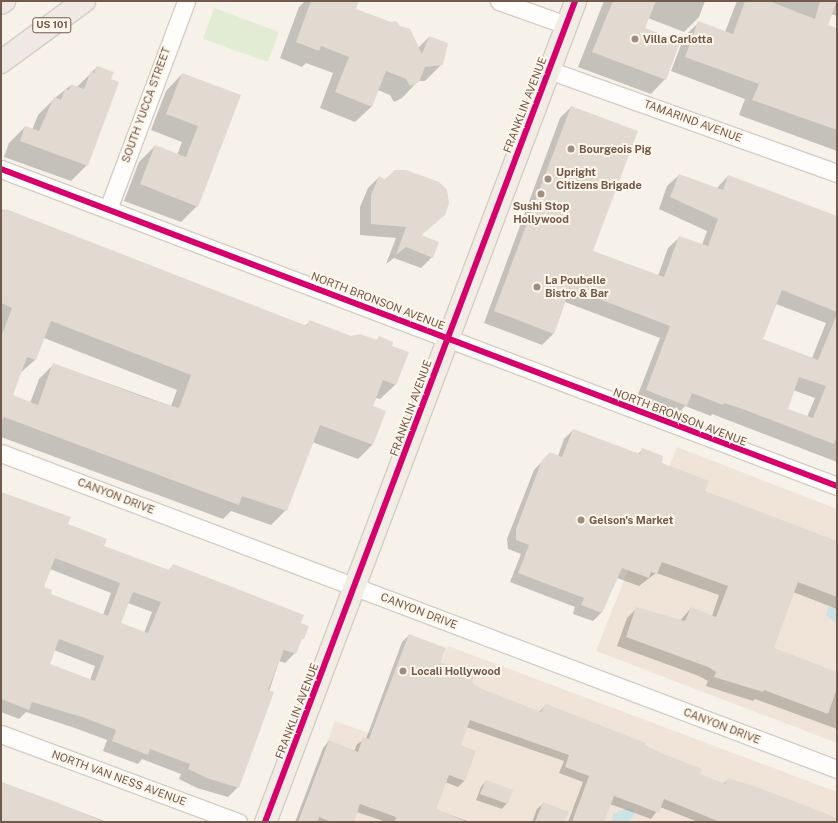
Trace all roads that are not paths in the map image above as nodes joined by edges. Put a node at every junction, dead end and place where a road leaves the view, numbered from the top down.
1 (4, 1) edge
2 (84, 1) edge
3 (186, 1) edge
4 (499, 1) edge
5 (575, 1) edge
6 (1, 3) edge
7 (566, 25) junction
8 (1, 62) edge
9 (549, 70) junction
10 (1, 169) edge
11 (837, 173) edge
12 (108, 209) junction
13 (448, 339) junction
14 (1, 453) edge
15 (837, 486) edge
16 (356, 586) junction
17 (1, 734) edge
18 (837, 769) edge
19 (238, 822) edge
20 (265, 822) edge

1 - 6 highway
2 - 8 highway, US 101
3 - 12 street, SOUTH YUCCA STREET
4 - 7 street
5 - 7 main road, FRANKLIN AVENUE
7 - 9 main road, FRANKLIN AVENUE
9 - 11 street, TAMARIND AVENUE
9 - 13 main road, FRANKLIN AVENUE
10 - 12 street, NORTH BRONSON AVENUE
12 - 13 street, NORTH BRONSON AVENUE
13 - 15 street, NORTH BRONSON AVENUE
13 - 16 main road, FRANKLIN AVENUE
14 - 16 street, CANYON DRIVE
16 - 18 street, CANYON DRIVE
16 - 20 main road, FRANKLIN AVENUE
17 - 19 street, NORTH VAN NESS AVENUE

